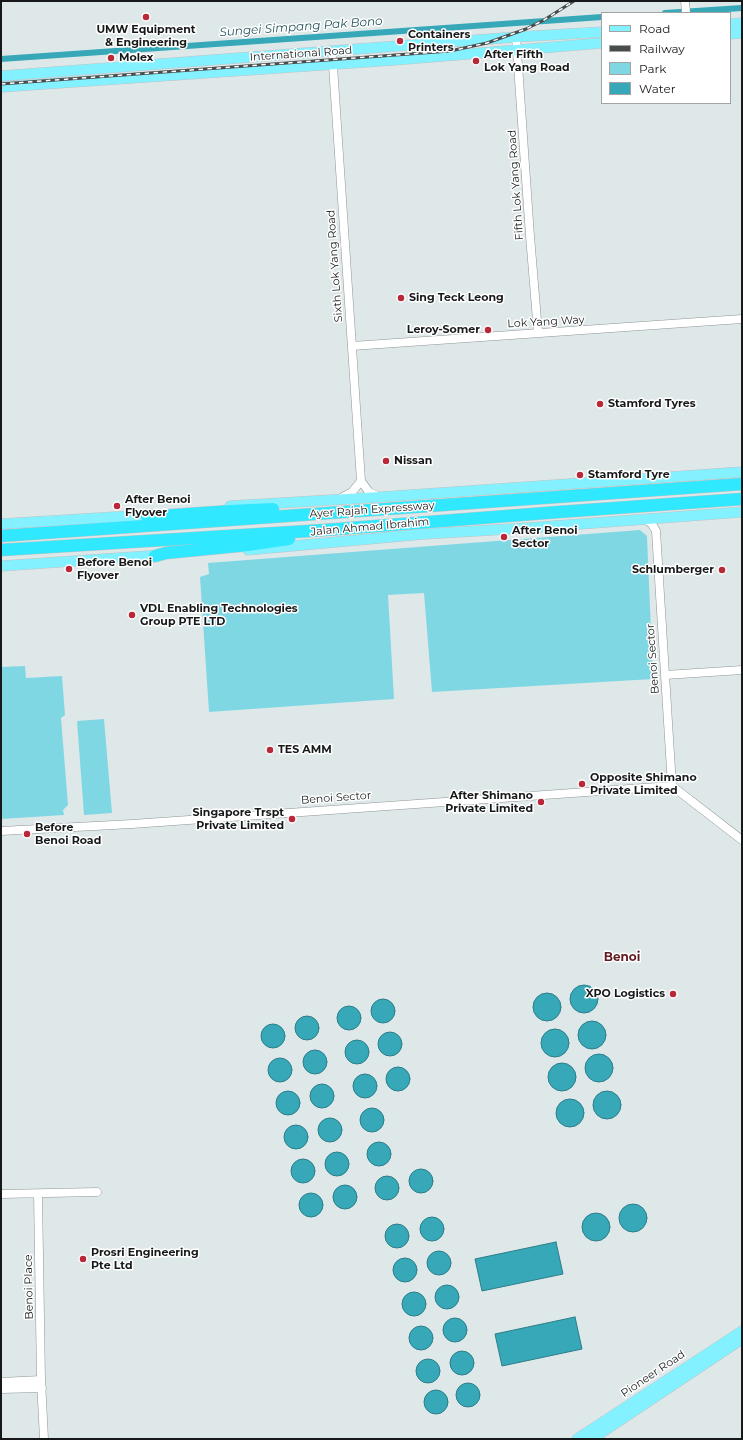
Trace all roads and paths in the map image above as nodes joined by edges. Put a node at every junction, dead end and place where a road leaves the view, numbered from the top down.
1 (685, 1) edge
2 (686, 12) edge
3 (742, 23) edge
4 (731, 24) edge
5 (601, 32) edge
6 (742, 33) edge
7 (731, 34) edge
8 (516, 37) junction
9 (601, 43) edge
10 (518, 49) junction
11 (332, 51) junction
12 (333, 64) junction
13 (1, 76) edge
14 (1, 87) edge
15 (742, 319) edge
16 (538, 332) junction
17 (352, 346) junction
18 (742, 472) edge
19 (361, 480) junction
20 (742, 484) edge
21 (381, 497) junction
22 (341, 499) junction
23 (742, 499) edge
24 (392, 509) junction
25 (742, 512) edge
26 (146, 515) junction
27 (666, 517) junction
28 (645, 518) junction
29 (1, 524) edge
30 (325, 530) junction
31 (656, 531) junction
32 (1, 536) edge
33 (1, 550) edge
34 (155, 556) junction
35 (1, 566) edge
36 (742, 670) edge
37 (665, 675) junction
38 (672, 786) junction
39 (1, 831) edge
40 (742, 840) edge
41 (97, 1192) dead end
42 (1, 1194) edge
43 (38, 1194) junction
44 (742, 1331) edge
45 (742, 1339) edge
46 (1, 1382) edge
47 (42, 1384) junction
48 (1, 1389) edge
49 (44, 1439) edge
50 (577, 1439) edge
51 (592, 1439) edge

1 - 2 street
3 - 4 main road
5 - 8 main road, International Road
6 - 7 main road
8 - 10 street, Fifth Lok Yang Road
8 - 11 main road, International Road
9 - 10 main road, International Road
10 - 12 main road, International Road
10 - 16 street, Fifth Lok Yang Road
11 - 12 street, Sixth Lok Yang Road
11 - 13 main road, International Road
12 - 14 main road, International Road
12 - 17 street, Sixth Lok Yang Road
15 - 16 street, Lok Yang Way
16 - 17 street, Lok Yang Way
17 - 19 street, Sixth Lok Yang Road
18 - 21 main road
19 - 21 street
19 - 22 street
20 - 24 highway, Ayer Rajah Expressway
21 - 22 main road
22 - 26 main road
23 - 30 highway, Ayer Rajah Expressway
24 - 26 highway
24 - 32 highway, Ayer Rajah Expressway
25 - 27 main road, Jalan Ahmad Ibrahim
26 - 29 main road
27 - 28 main road, Jalan Ahmad Ibrahim
27 - 31 street
28 - 31 street
28 - 34 main road, Jalan Ahmad Ibrahim
30 - 33 highway, Ayer Rajah Expressway
30 - 34 highway
31 - 37 street, Benoi Sector
34 - 35 main road, Jalan Ahmad Ibrahim
36 - 37 street
37 - 38 street, Benoi Sector
38 - 39 street, Benoi Sector
38 - 40 street
41 - 43 street
42 - 43 street
43 - 47 street, Benoi Place
44 - 50 main road, Pioneer Road
45 - 51 main road, Pioneer Road
46 - 47 street
47 - 48 street
47 - 49 street, Benoi Place

